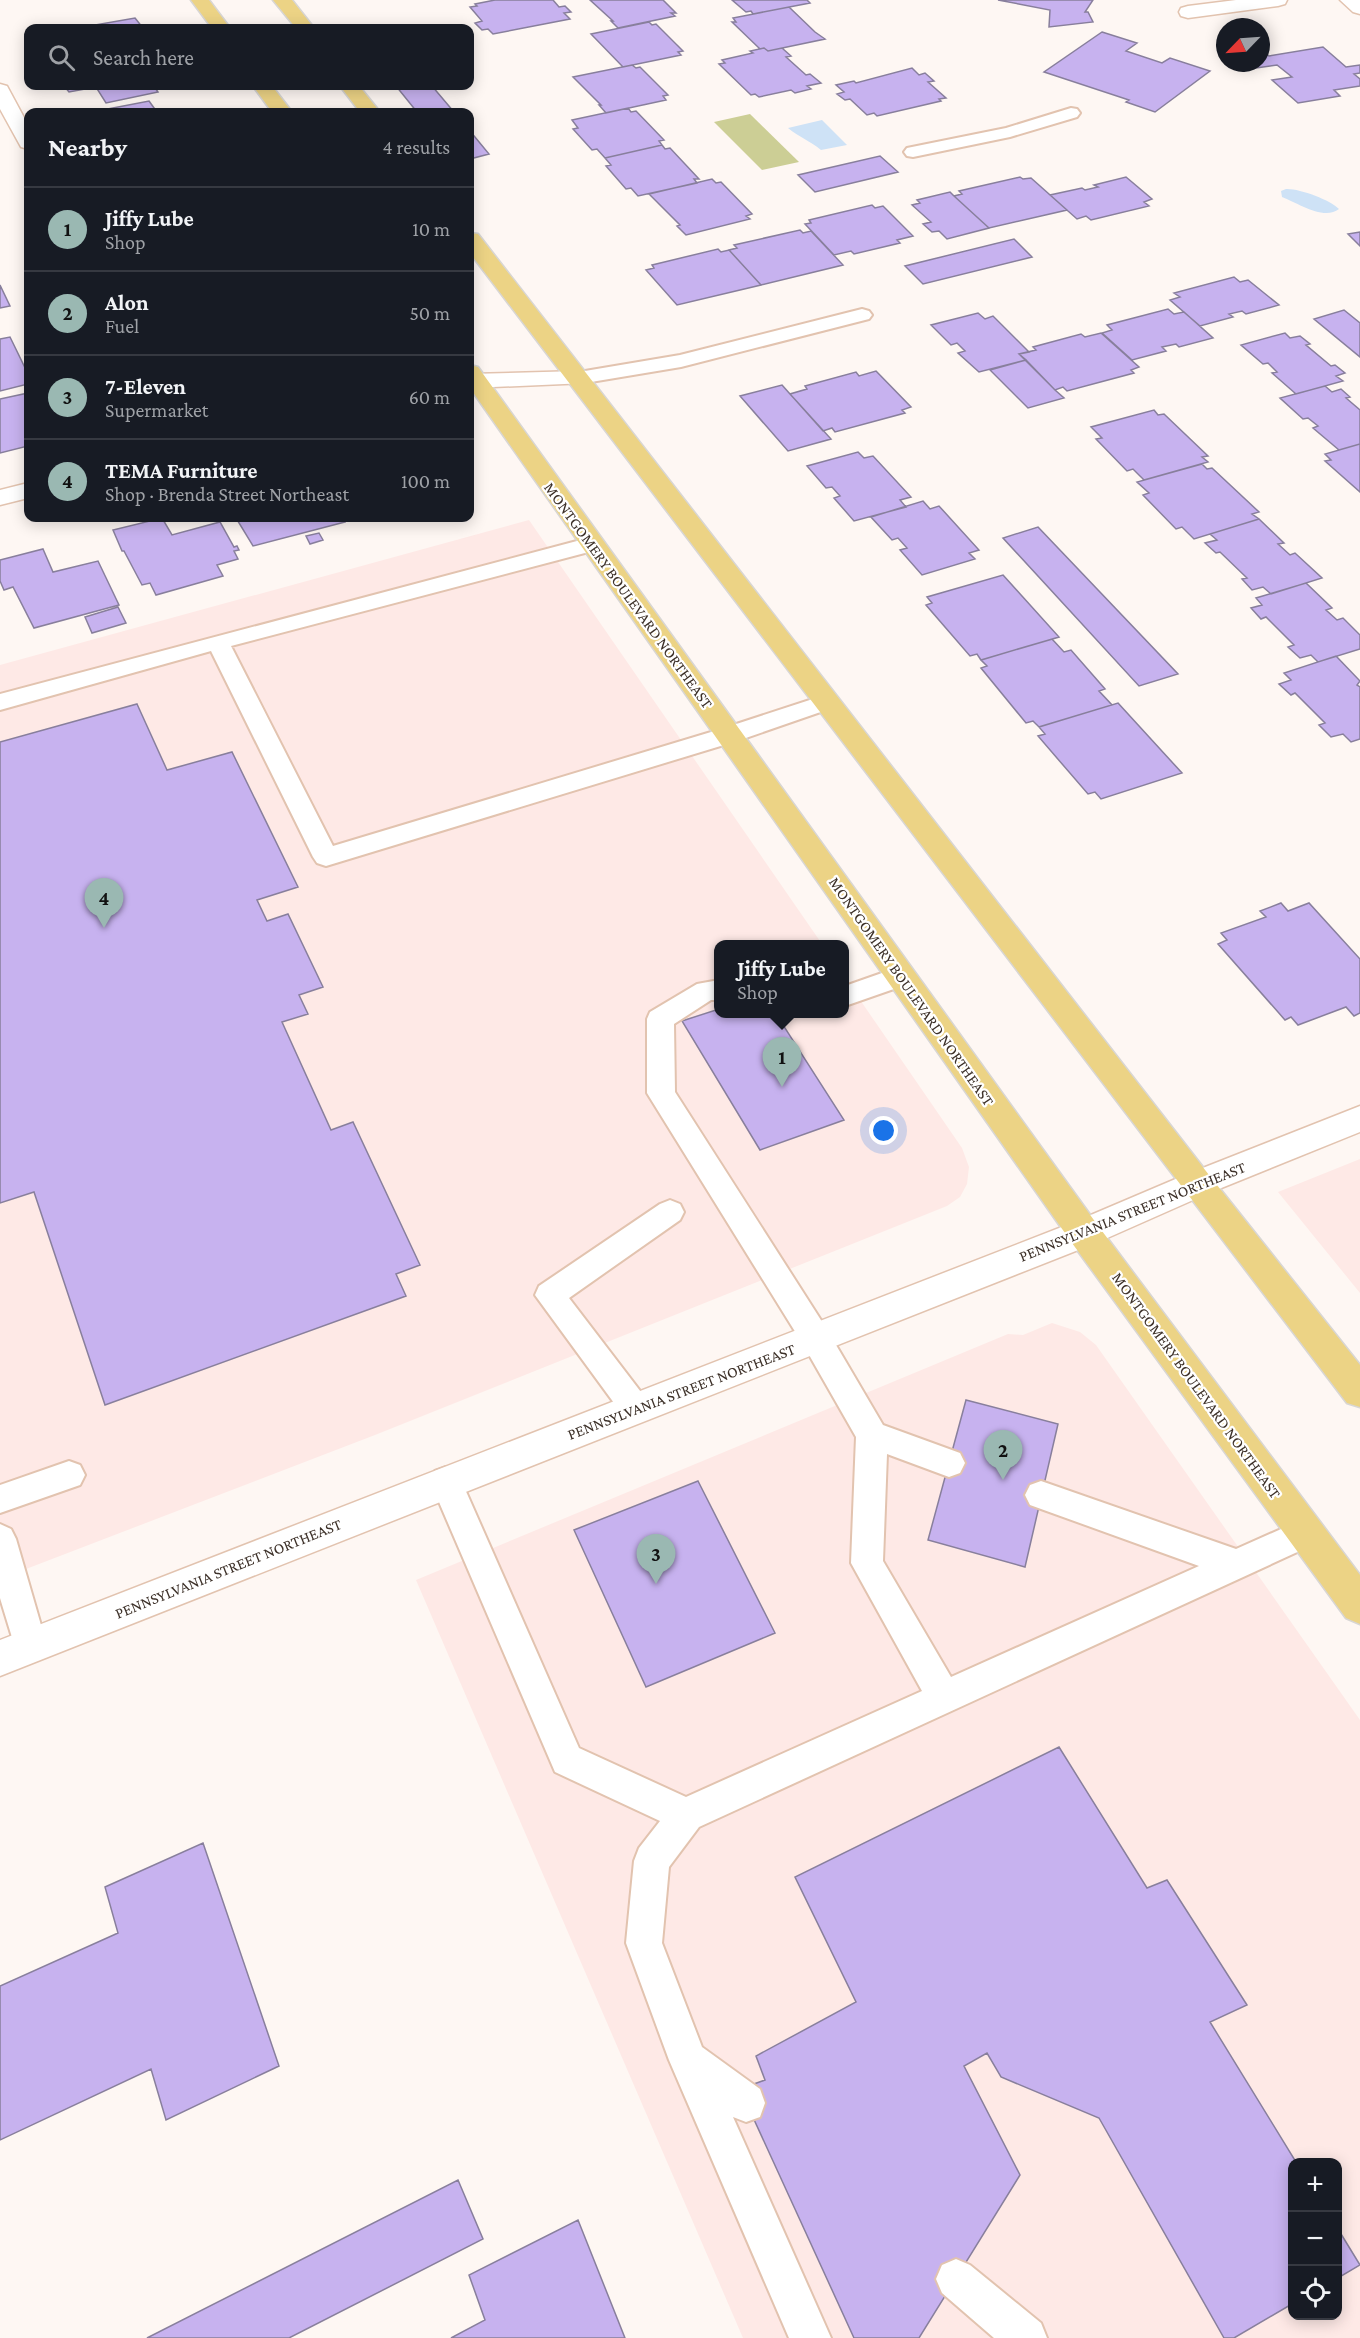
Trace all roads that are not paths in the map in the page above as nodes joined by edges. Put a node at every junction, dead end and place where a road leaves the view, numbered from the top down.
1 (200, 0) edge
2 (282, 0) edge
3 (1278, 0) edge
4 (1349, 0) edge
5 (1360, 8) edge
6 (1188, 12) dead end
7 (218, 24) edge
8 (302, 24) edge
9 (0, 90) edge
10 (265, 90) edge
11 (352, 90) edge
12 (279, 108) edge
13 (367, 108) edge
14 (1071, 113) dead end
15 (24, 135) edge
16 (913, 152) dead end
17 (474, 244) edge
18 (862, 315) dead end
19 (474, 378) edge
20 (579, 378) junction
21 (474, 382) edge
22 (24, 491) edge
23 (0, 498) edge
24 (592, 544) junction
25 (218, 642) junction
26 (0, 702) edge
27 (827, 702) junction
28 (729, 735) junction
29 (902, 976) junction
30 (714, 990) edge
31 (849, 995) edge
32 (1360, 1119) edge
33 (1197, 1184) junction
34 (670, 1212) dead end
35 (1084, 1233) junction
36 (815, 1337) junction
37 (1360, 1392) edge
38 (636, 1409) junction
39 (872, 1435) junction
40 (949, 1462) dead end
41 (69, 1475) dead end
42 (446, 1481) junction
43 (1041, 1495) dead end
44 (0, 1499) edge
45 (1306, 1533) junction
46 (0, 1539) edge
47 (1236, 1564) junction
48 (1360, 1606) edge
49 (15, 1652) edge
50 (944, 1697) junction
51 (686, 1815) junction
52 (688, 2060) junction
53 (746, 2103) dead end
54 (956, 2279) dead end
55 (810, 2338) edge
56 (1026, 2338) edge

1 - 7 main road
2 - 8 main road
3 - 6 street
4 - 5 street
9 - 15 street
10 - 12 main road
11 - 13 main road
14 - 16 lane
17 - 20 main road
18 - 20 lane
19 - 20 street
20 - 27 main road
21 - 24 main road, MONTGOMERY BOULEVARD NORTHEAST
22 - 23 street
24 - 25 lane
24 - 28 main road, MONTGOMERY BOULEVARD NORTHEAST
25 - 26 lane
25 - 28 lane
27 - 28 lane
27 - 33 main road
28 - 29 main road, MONTGOMERY BOULEVARD NORTHEAST
29 - 31 lane
29 - 35 main road, MONTGOMERY BOULEVARD NORTHEAST
30 - 36 lane
32 - 33 street, PENNSYLVANIA STREET NORTHEAST
33 - 35 street, PENNSYLVANIA STREET NORTHEAST
33 - 37 main road
34 - 38 lane
35 - 36 street, PENNSYLVANIA STREET NORTHEAST
35 - 45 main road, MONTGOMERY BOULEVARD NORTHEAST
36 - 38 street, PENNSYLVANIA STREET NORTHEAST
36 - 39 lane
38 - 42 street, PENNSYLVANIA STREET NORTHEAST
39 - 40 lane
39 - 50 lane
41 - 44 lane
42 - 49 street, PENNSYLVANIA STREET NORTHEAST
42 - 51 lane
43 - 47 lane
45 - 47 lane
45 - 48 main road, MONTGOMERY BOULEVARD NORTHEAST
46 - 49 lane
47 - 50 lane
50 - 51 lane
51 - 52 lane
52 - 53 lane
52 - 55 lane
54 - 56 lane

